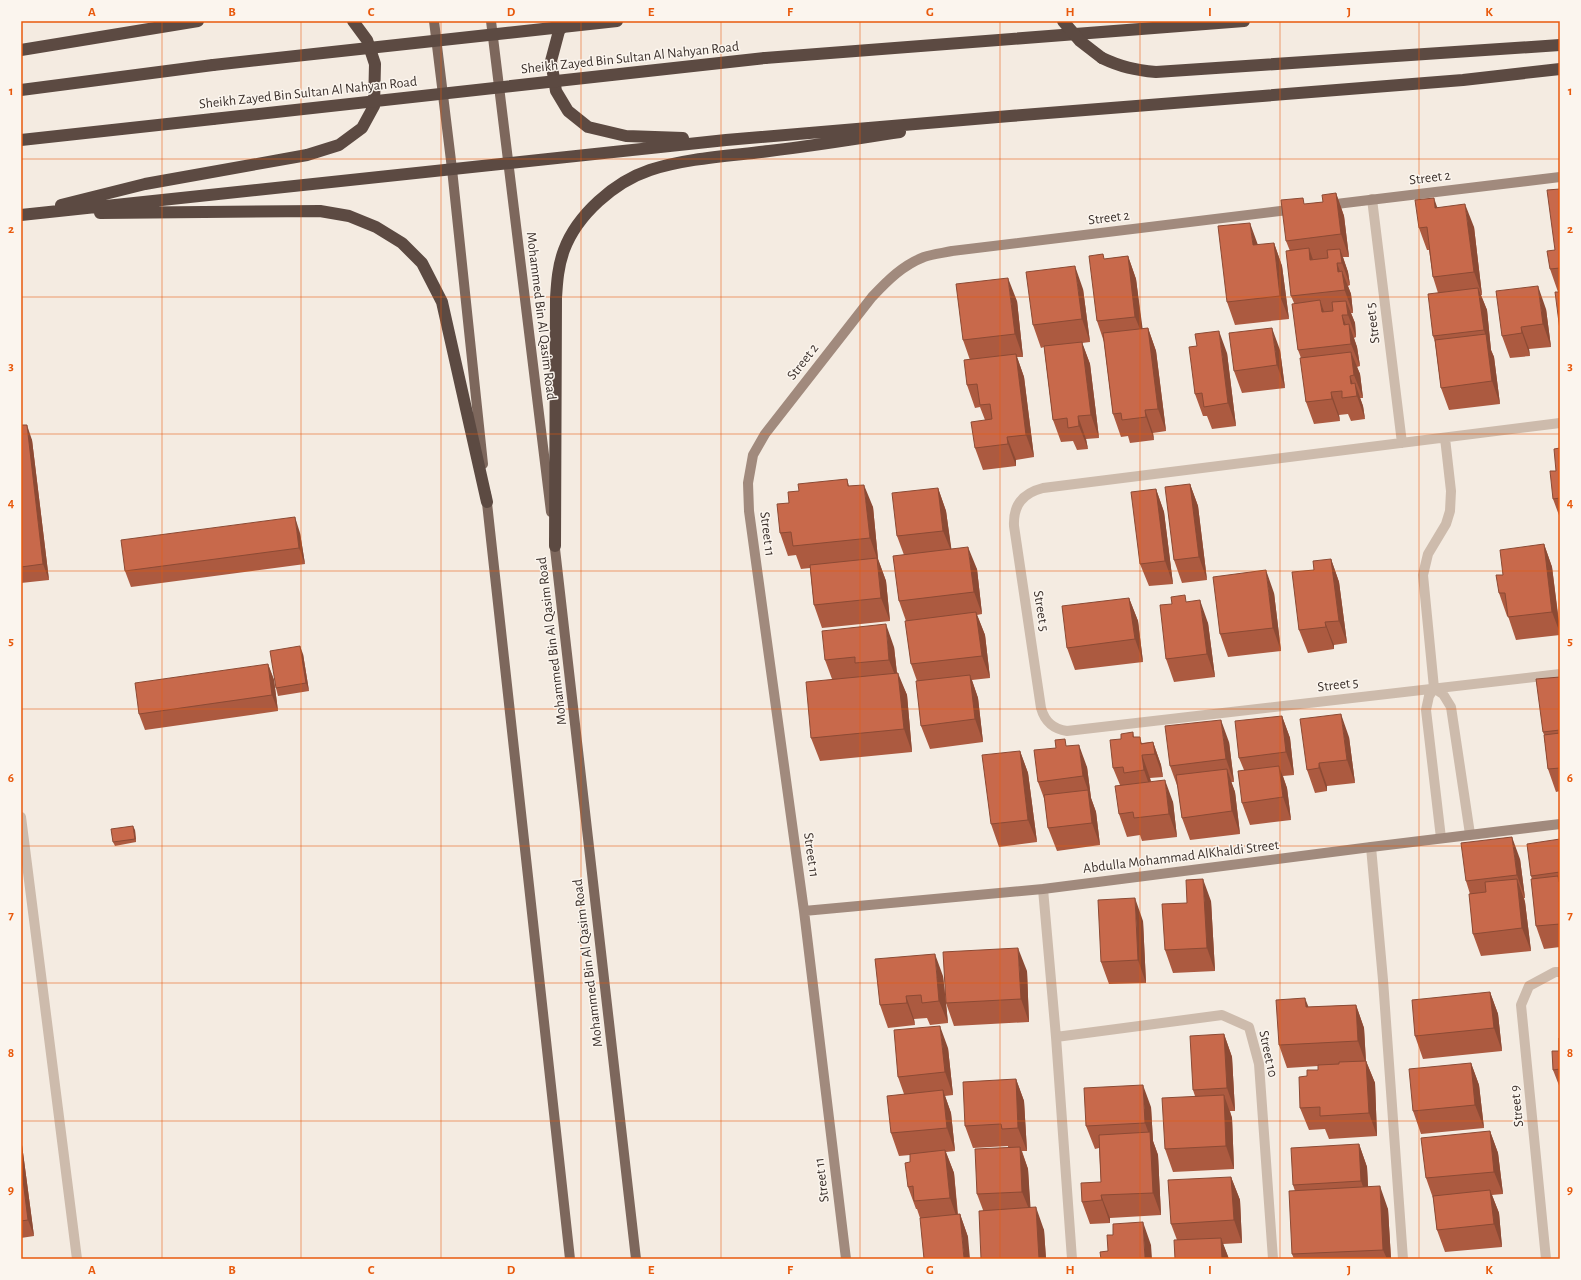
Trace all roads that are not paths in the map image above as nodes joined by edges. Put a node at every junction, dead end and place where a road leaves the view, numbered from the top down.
1 (198, 21) edge
2 (353, 21) edge
3 (434, 21) edge
4 (491, 21) edge
5 (567, 21) edge
6 (617, 21) edge
7 (1063, 21) edge
8 (1244, 21) edge
9 (1560, 45) edge
10 (21, 50) edge
11 (1560, 69) edge
12 (21, 90) edge
13 (1010, 116) junction
14 (21, 140) edge
15 (726, 140) junction
16 (508, 163) junction
17 (452, 169) junction
18 (1560, 176) edge
19 (1372, 199) junction
20 (22, 215) edge
21 (1560, 423) edge
22 (1445, 438) junction
23 (1402, 443) junction
24 (753, 455) joint
25 (487, 502) junction
26 (555, 546) junction
27 (1560, 674) edge
28 (1434, 688) junction
29 (21, 817) edge
30 (1560, 824) edge
31 (1470, 834) junction
32 (1441, 838) junction
33 (1371, 847) junction
34 (1043, 889) junction
35 (804, 911) junction
36 (1560, 972) edge
37 (1056, 1037) junction
38 (77, 1259) edge
39 (570, 1259) edge
40 (636, 1259) edge
41 (846, 1259) edge
42 (1072, 1259) edge
43 (1273, 1259) edge
44 (1404, 1259) edge
45 (1546, 1259) edge

1 - 10 highway
2 - 20 highway
3 - 17 main road
4 - 16 main road, Mohammed Bin Al Qasim Road
5 - 15 highway
6 - 12 highway, bridge
7 - 9 highway, bridge
8 - 14 highway, Sheikh Zayed Bin Sultan Al Nahyan Road, bridge
11 - 13 highway
13 - 15 highway
13 - 26 highway
15 - 16 highway
16 - 17 highway
16 - 26 main road, Mohammed Bin Al Qasim Road
17 - 20 highway
17 - 25 main road
18 - 19 street, Street 2
19 - 23 street, Street 5
19 - 24 street, Street 2
20 - 25 highway
21 - 22 street, Street 5
22 - 23 street, Street 5
22 - 28 street
23 - 28 street, Street 5
24 - 35 street, Street 11
25 - 39 main road
26 - 40 main road, Mohammed Bin Al Qasim Road
27 - 28 street, Street 5
28 - 31 street
28 - 32 street
29 - 38 street
30 - 31 street, Abdulla Mohammad AlKhaldi Street
31 - 32 street, Abdulla Mohammad AlKhaldi Street
32 - 33 street, Abdulla Mohammad AlKhaldi Street
33 - 34 street, Abdulla Mohammad AlKhaldi Street
33 - 44 street
34 - 35 street, Abdulla Mohammad AlKhaldi Street
34 - 37 street
35 - 41 street, Street 11
36 - 45 street, Street 9
37 - 42 street
37 - 43 street, Street 10

